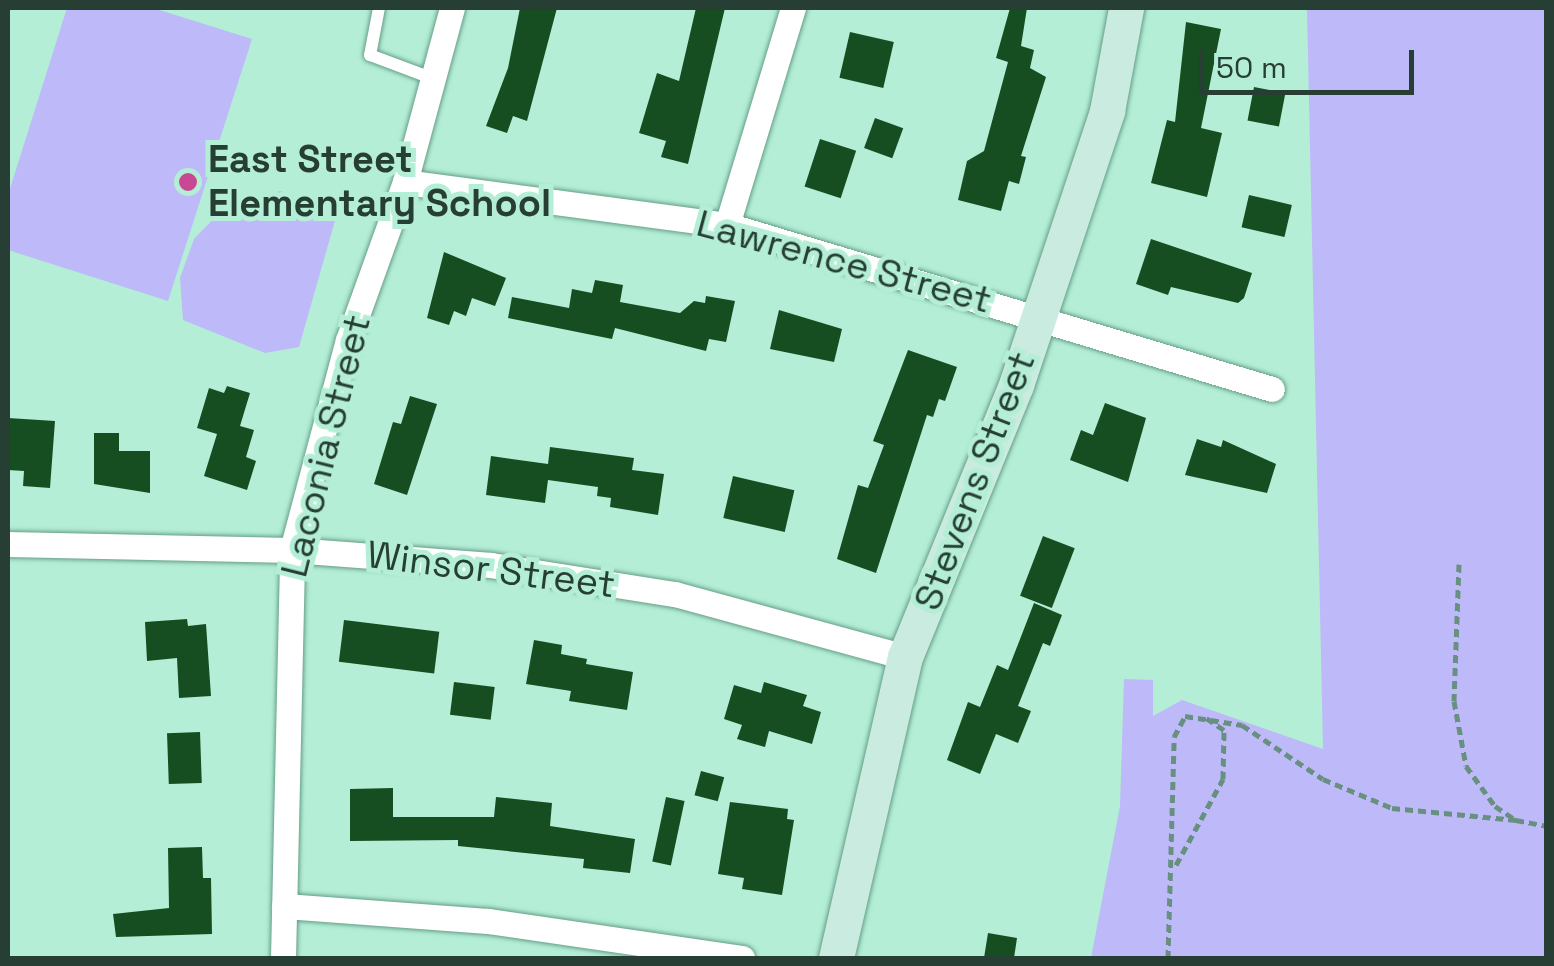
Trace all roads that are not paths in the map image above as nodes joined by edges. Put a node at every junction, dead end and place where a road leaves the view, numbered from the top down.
1 (379, 8) edge
2 (452, 8) edge
3 (793, 8) edge
4 (1126, 8) edge
5 (434, 79) junction
6 (405, 182) junction
7 (726, 225) junction
8 (1039, 314) junction
9 (1272, 389) dead end
10 (8, 544) edge
11 (292, 550) junction
12 (904, 658) junction
13 (284, 906) junction
14 (283, 958) edge
15 (742, 958) edge
16 (836, 958) edge

1 - 5 lane
2 - 5 street, Laconia Street
3 - 7 street
4 - 8 street, Stevens Street
5 - 6 street, Laconia Street
6 - 7 street, Lawrence Street
6 - 11 street, Laconia Street
7 - 8 street, Lawrence Street
8 - 9 street, Lawrence Street
8 - 12 street, Stevens Street
10 - 11 street, Winsor Street
11 - 12 street, Winsor Street
11 - 13 street, Laconia Street
12 - 16 street, Stevens Street
13 - 14 street, Laconia Street
13 - 15 street

